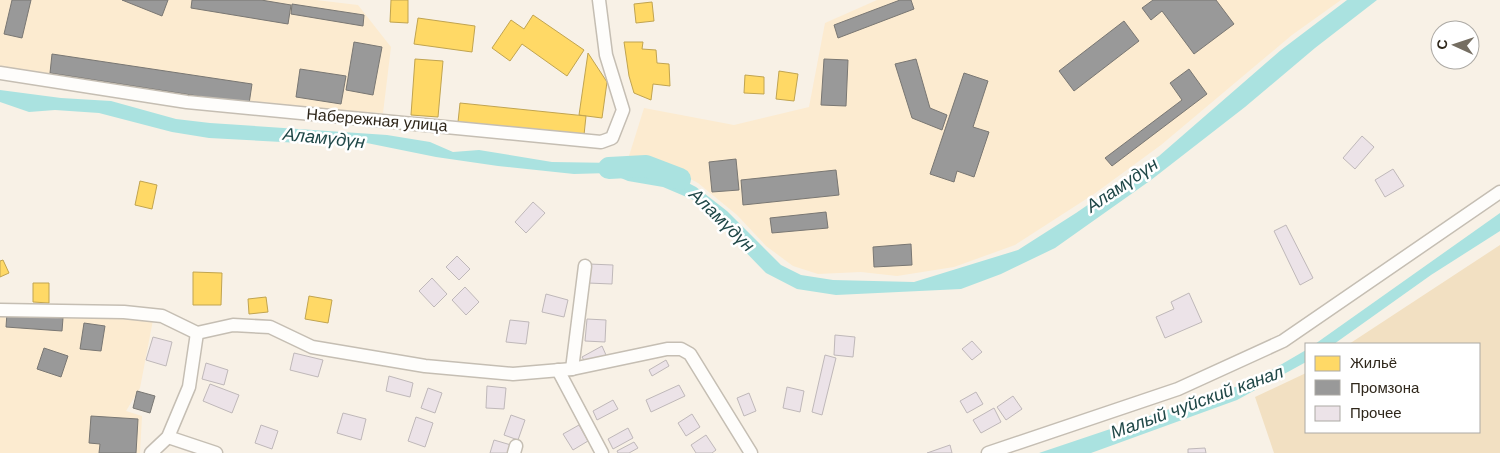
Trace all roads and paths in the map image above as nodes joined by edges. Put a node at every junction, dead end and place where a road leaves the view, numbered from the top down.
1 (599, 0) edge
2 (0, 73) edge
3 (1500, 192) edge
4 (585, 266) dead end
5 (0, 310) edge
6 (197, 333) junction
7 (572, 369) junction
8 (558, 370) junction
9 (168, 437) junction
10 (151, 453) edge
11 (216, 453) edge
12 (602, 453) edge
13 (750, 453) edge
14 (988, 453) edge

1 - 2 street, Набережная улица
3 - 14 street
4 - 7 street
5 - 6 street
6 - 8 street
6 - 9 street
7 - 8 street
7 - 13 street
8 - 12 street
9 - 10 street
9 - 11 street

